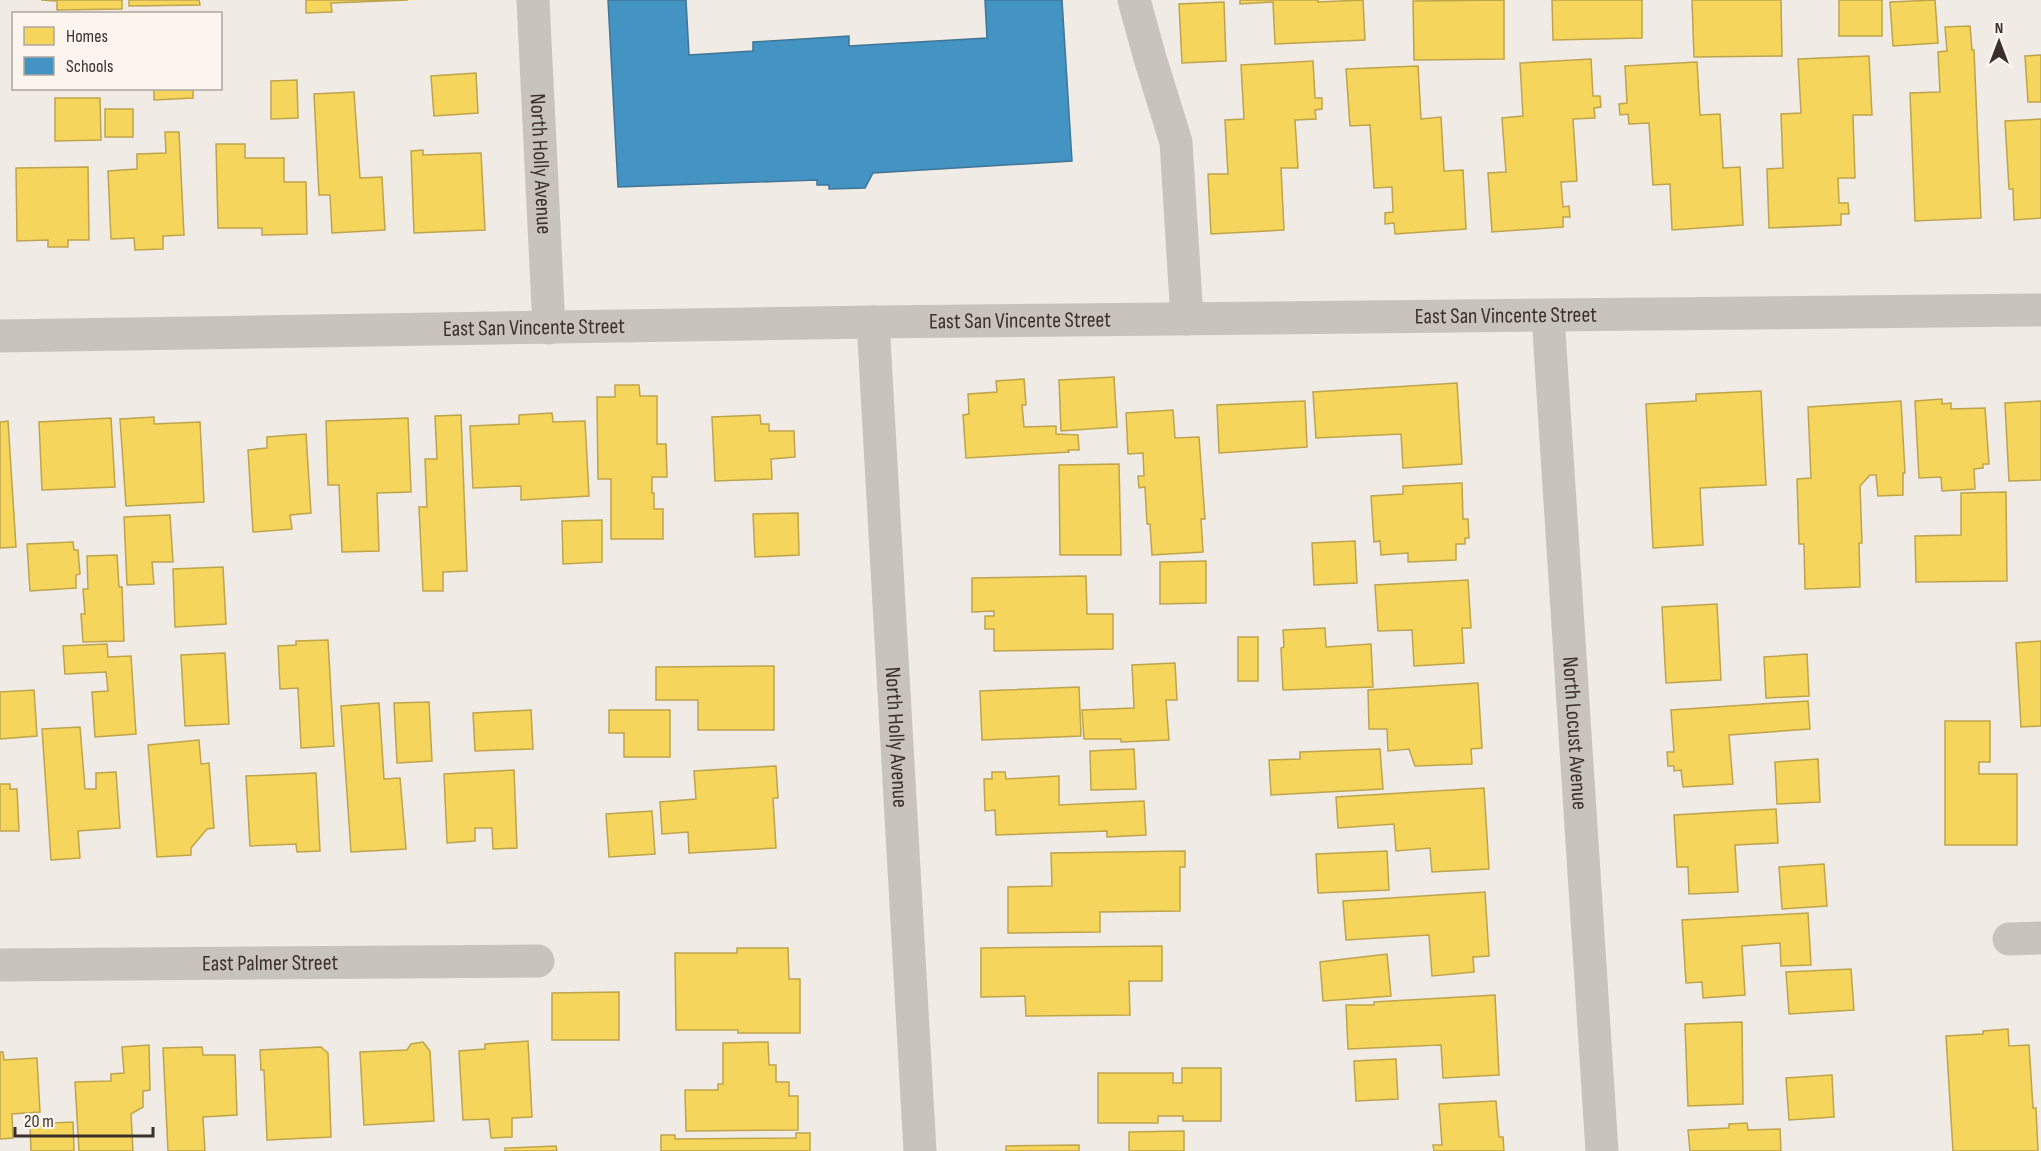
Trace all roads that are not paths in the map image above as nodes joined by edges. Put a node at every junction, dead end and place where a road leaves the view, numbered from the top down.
1 (533, 0) edge
2 (1134, 0) edge
3 (2041, 310) edge
4 (1548, 316) junction
5 (1187, 319) junction
6 (873, 322) junction
7 (549, 328) junction
8 (0, 336) edge
9 (2041, 938) edge
10 (2009, 939) dead end
11 (538, 961) dead end
12 (0, 965) edge
13 (920, 1151) edge
14 (1602, 1151) edge

1 - 7 street, North Holly Avenue
2 - 5 street
3 - 4 street, East San Vincente Street
4 - 5 street, East San Vincente Street
4 - 14 street, North Locust Avenue
5 - 6 street, East San Vincente Street
6 - 7 street, East San Vincente Street
6 - 13 street, North Holly Avenue
7 - 8 street, East San Vincente Street
9 - 10 street
11 - 12 street, East Palmer Street

